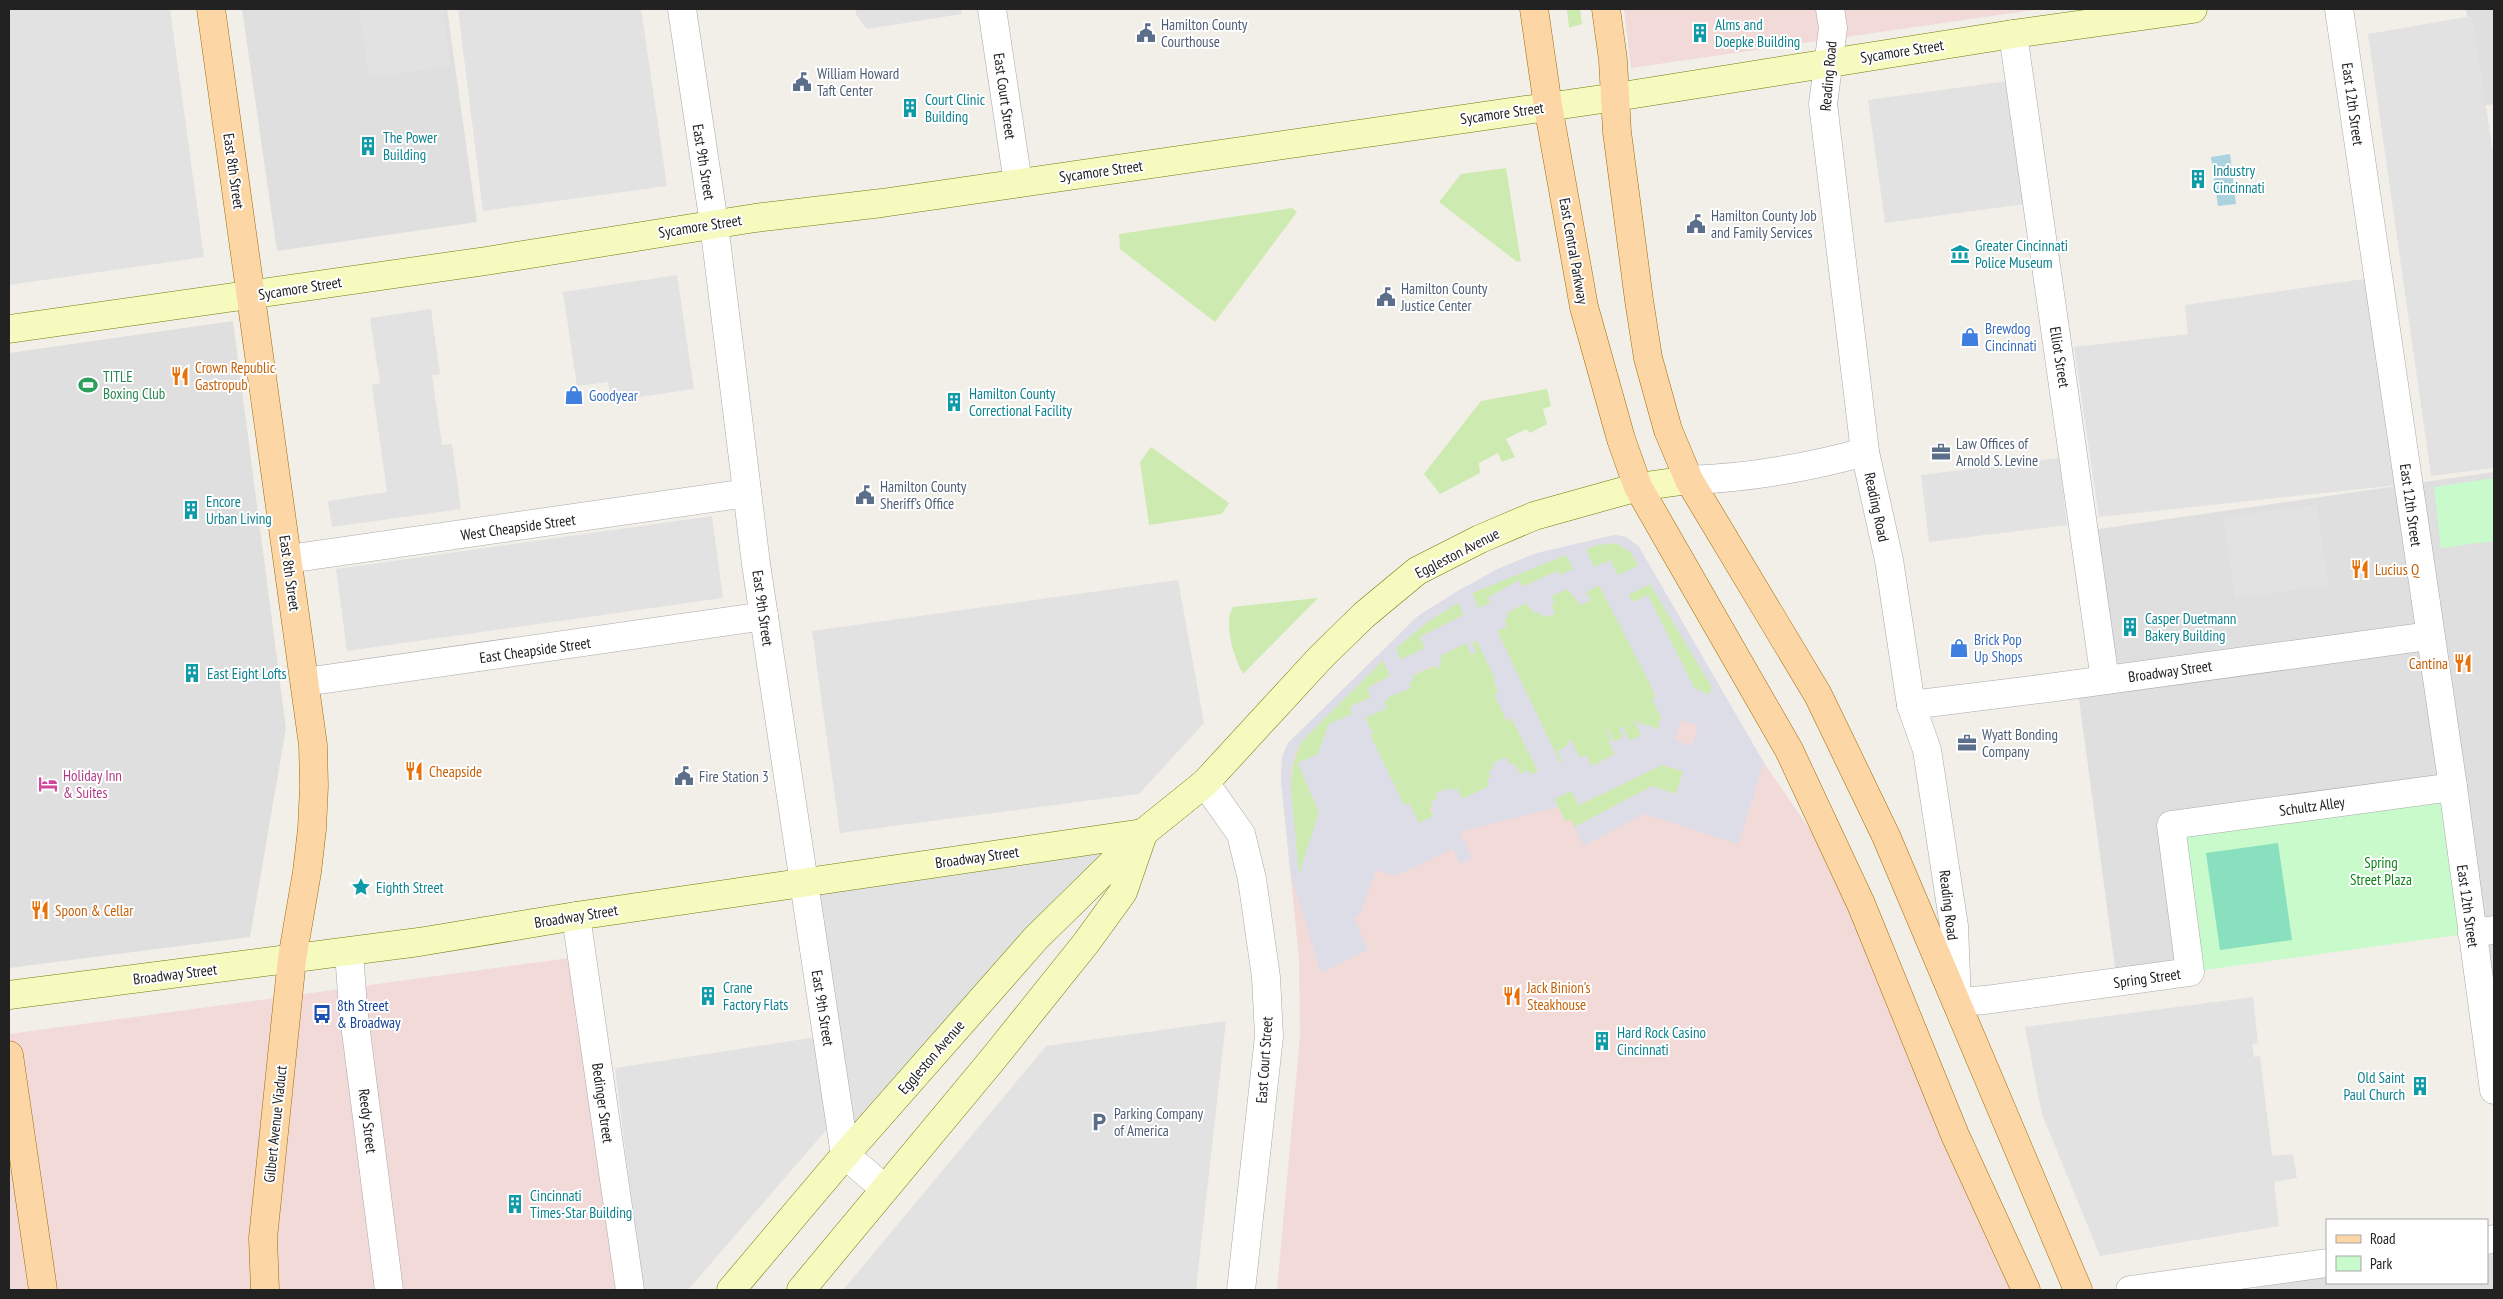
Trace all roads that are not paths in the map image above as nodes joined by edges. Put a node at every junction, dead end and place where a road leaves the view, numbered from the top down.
1 (211, 9) edge
2 (682, 9) edge
3 (992, 9) edge
4 (1534, 9) edge
5 (1606, 9) edge
6 (1830, 9) edge
7 (2193, 9) edge
8 (2340, 9) edge
9 (2013, 34) junction
10 (1828, 63) junction
11 (1616, 97) junction
12 (1548, 106) junction
13 (1018, 183) junction
14 (714, 224) junction
15 (251, 295) junction
16 (9, 329) edge
17 (1866, 452) junction
18 (1688, 480) junction
19 (1638, 487) junction
20 (747, 493) junction
21 (288, 559) junction
22 (764, 616) junction
23 (2429, 636) junction
24 (2106, 680) junction
25 (305, 682) junction
26 (1911, 705) junction
27 (1205, 783) junction
28 (2453, 787) junction
29 (2172, 825) joint
30 (1143, 833) junction
31 (803, 882) junction
32 (576, 916) junction
33 (2483, 932) edge
34 (349, 952) junction
35 (292, 958) junction
36 (9, 995) edge
37 (1957, 1002) junction
38 (9, 1055) edge
39 (2494, 1090) edge
40 (845, 1155) junction
41 (884, 1188) junction
42 (2326, 1262) edge
43 (43, 1290) edge
44 (265, 1290) edge
45 (389, 1290) edge
46 (630, 1290) edge
47 (732, 1290) edge
48 (801, 1290) edge
49 (1241, 1290) edge
50 (2026, 1290) edge
51 (2078, 1290) edge
52 (2130, 1290) edge

1 - 15 main road, East 8th Street
2 - 14 street, East 9th Street
3 - 13 street, East Court Street
4 - 12 main road, East Central Parkway
5 - 11 main road
6 - 10 street, Reading Road
7 - 9 main road, Sycamore Street
8 - 23 street, East 12th Street
9 - 10 main road, Sycamore Street
9 - 24 street, Elliot Street
10 - 11 main road, Sycamore Street
10 - 17 street, Reading Road
11 - 12 main road, Sycamore Street
11 - 18 main road
12 - 13 main road, Sycamore Street
12 - 19 main road, East Central Parkway
13 - 14 main road, Sycamore Street
14 - 15 main road, Sycamore Street
14 - 20 street, East 9th Street
15 - 16 main road, Sycamore Street
15 - 21 main road, East 8th Street
17 - 18 street, Eggleston Avenue
17 - 26 street, Reading Road
18 - 19 main road, Eggleston Avenue
18 - 37 main road, Reading Road
19 - 27 main road, Eggleston Avenue
19 - 50 main road
20 - 21 street, West Cheapside Street
20 - 22 street, East 9th Street
21 - 25 main road, East 8th Street
22 - 25 street, East Cheapside Street
22 - 31 street, East 9th Street
23 - 24 street, Broadway Street
23 - 28 street, East 12th Street
24 - 26 street, Broadway Street
25 - 35 main road, East 8th Street
26 - 37 street, Reading Road
27 - 30 main road, Eggleston Avenue
27 - 49 street, East Court Street
28 - 29 street, Schultz Alley
28 - 33 street, East 12th Street
29 - 37 street, Spring Street
30 - 31 main road, Broadway Street
30 - 40 main road, Eggleston Avenue
30 - 41 main road
31 - 32 main road, Broadway Street
31 - 40 street, East 9th Street
32 - 34 main road, Broadway Street
32 - 46 street, Bedinger Street
33 - 39 street, East 12th Street
34 - 35 main road, Broadway Street
34 - 45 street, Reedy Street
35 - 36 main road, Broadway Street
35 - 44 main road, Gilbert Avenue Viaduct
37 - 51 main road, Reading Road
38 - 43 main road
40 - 41 street
40 - 47 main road, Eggleston Avenue
41 - 48 main road
42 - 52 street

